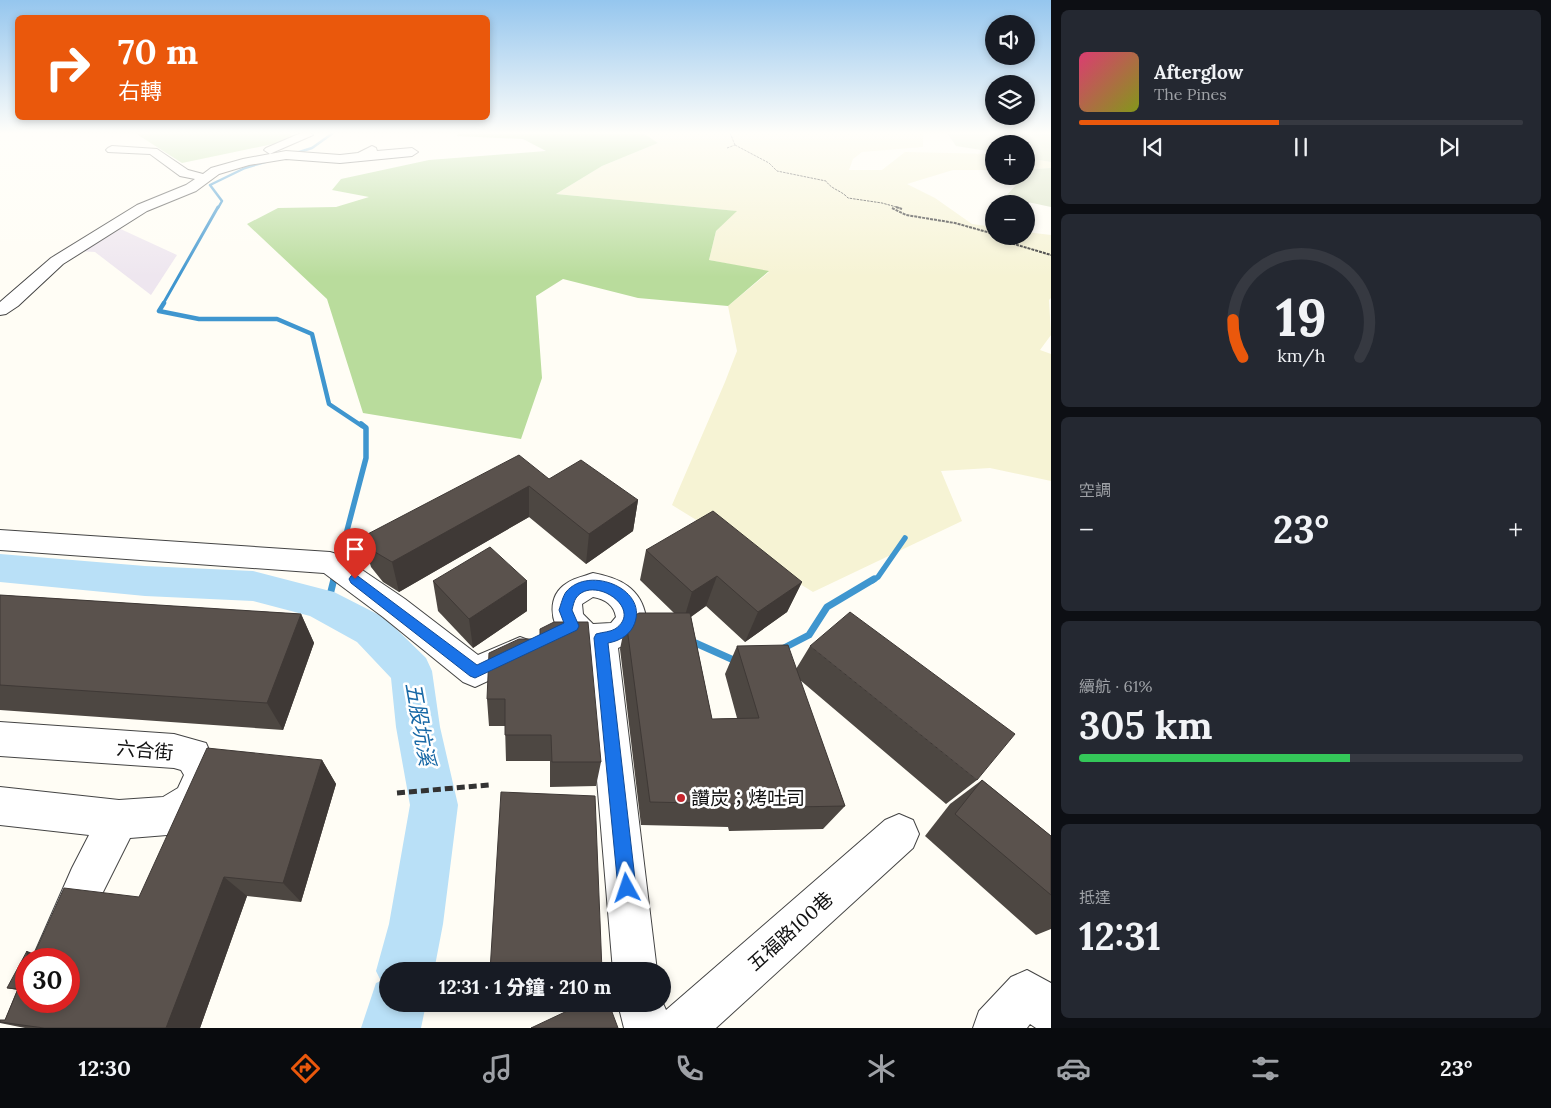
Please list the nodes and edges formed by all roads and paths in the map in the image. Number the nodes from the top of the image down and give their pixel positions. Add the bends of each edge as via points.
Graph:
1 (202, 181) edge
2 (824, 181) edge
3 (832, 188) junction
4 (834, 191) dead end
5 (891, 206) junction
6 (902, 209) dead end
7 (985, 231) edge
8 (1017, 245) edge
9 (1051, 255) edge
10 (0, 310) edge
11 (0, 540) edge
12 (0, 739) edge
13 (489, 785) dead end
14 (398, 793) dead end
15 (0, 806) edge
16 (119, 819) junction
17 (900, 834) dead end
18 (59, 948) edge
19 (634, 962) edge
20 (1039, 1002) edge
21 (643, 1012) edge
22 (647, 1028) edge
23 (681, 1028) edge
24 (996, 1028) edge

1 - 10 street via 142,208 57,261
2 - 3 path
3 - 4 path
3 - 5 path via 848,198
5 - 6 path
5 - 7 path via 917,218 927,217
8 - 9 path
11 - 19 street via 330,563 475,672 587,632
12 - 16 street, 六合街 via 193,755 202,775 192,802 166,816
13 - 14 path
15 - 16 street, 六合街
16 - 18 street via 86,882
17 - 23 lane, 五福路100巷
20 - 24 street
21 - 22 street

